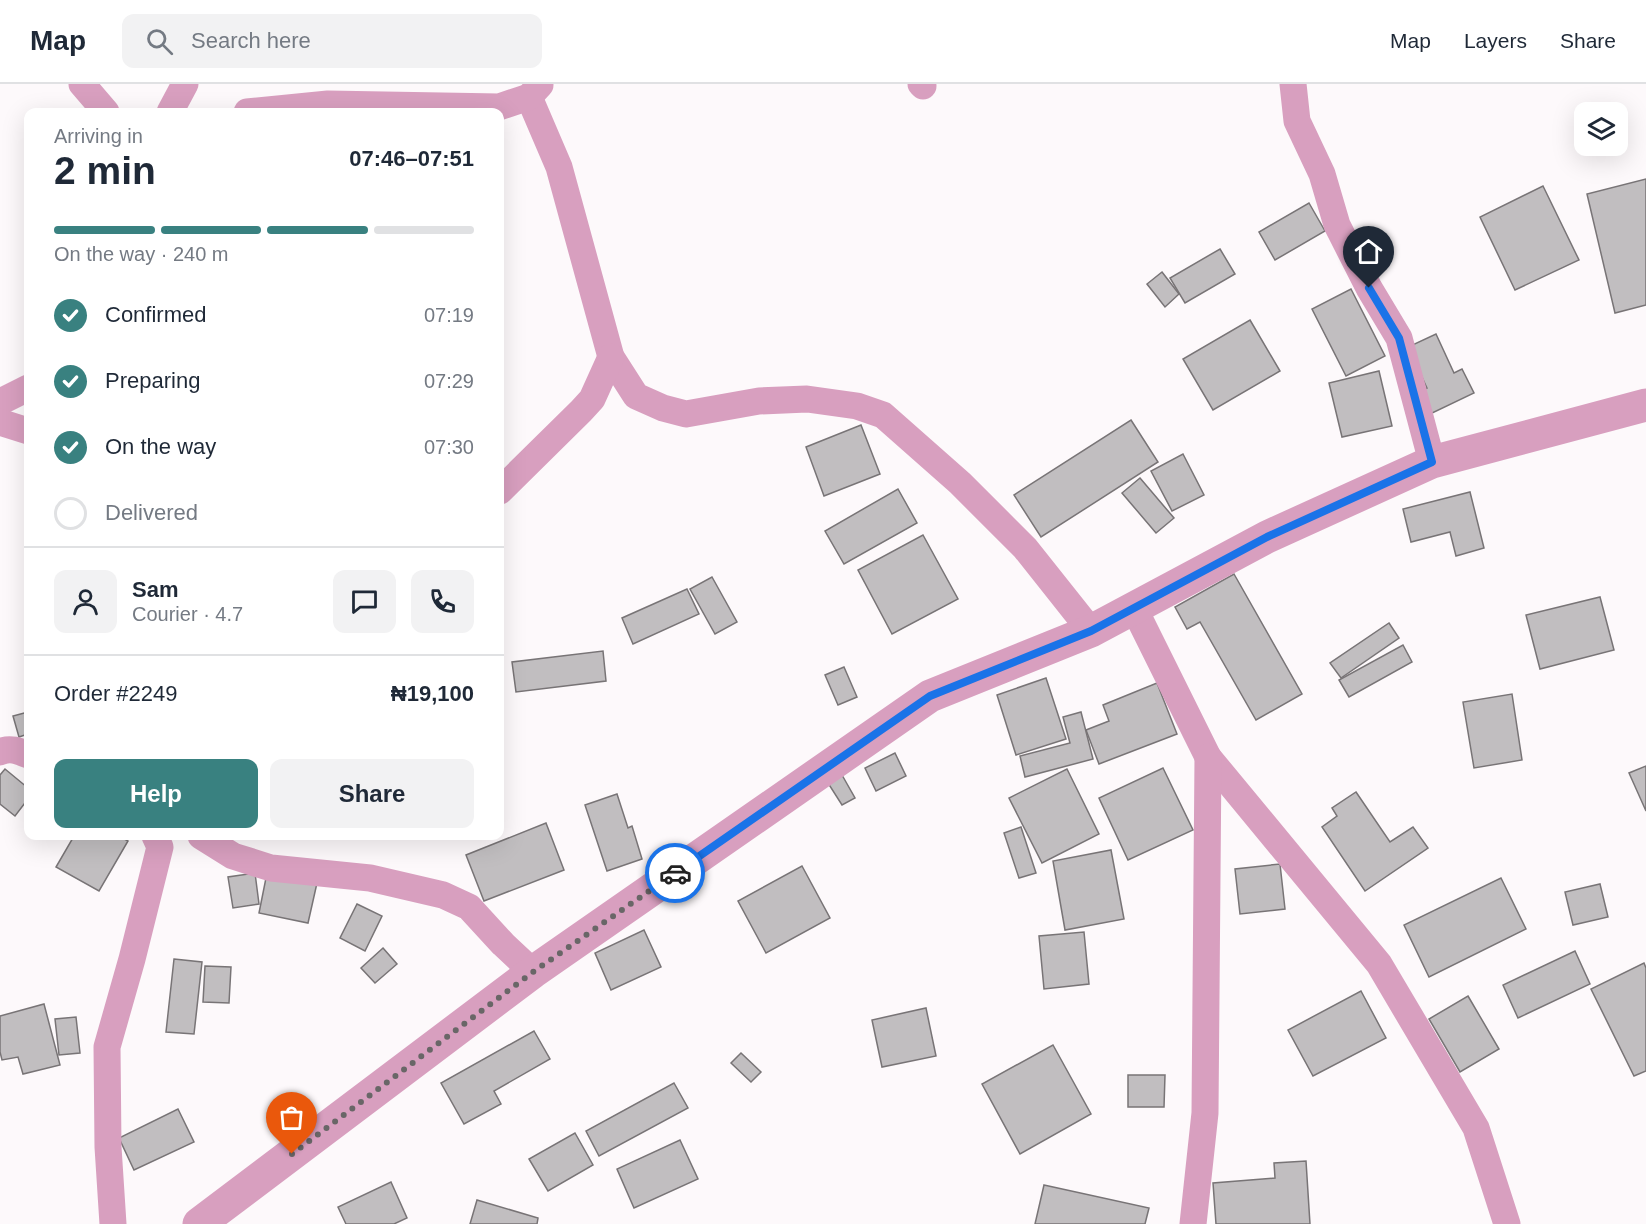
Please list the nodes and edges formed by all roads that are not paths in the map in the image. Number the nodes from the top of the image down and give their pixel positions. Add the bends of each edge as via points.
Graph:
1 (82, 84) edge
2 (185, 84) edge
3 (1293, 84) edge
4 (535, 91) edge
5 (103, 108) edge
6 (172, 108) edge
7 (288, 108) edge
8 (611, 357) junction
9 (599, 385) junction
10 (24, 390) edge
11 (636, 396) junction
12 (0, 402) edge
13 (1646, 405) edge
14 (0, 422) edge
15 (24, 429) edge
16 (1432, 462) junction
17 (504, 486) edge
18 (1134, 608) junction
19 (1091, 631) junction
20 (0, 752) edge
21 (24, 753) edge
22 (1208, 757) junction
23 (157, 840) edge
24 (207, 840) edge
25 (533, 972) junction
26 (112, 1224) edge
27 (199, 1224) edge
28 (1193, 1224) edge
29 (1507, 1224) edge

1 - 5 street
2 - 6 street
3 - 16 street via 1297,121 1322,174 1337,225 1399,338
4 - 7 street via 499,107 328,104
4 - 8 street
8 - 9 street
8 - 11 street
9 - 11 street
9 - 17 street via 581,411
10 - 12 street
11 - 19 street via 686,414 759,401 807,399 857,406 883,416 960,483 1024,548
13 - 16 street
14 - 15 street
16 - 18 street via 1267,537
18 - 19 street
18 - 22 street
19 - 25 street via 930,696
20 - 21 street
22 - 28 street via 1205,1113
22 - 29 street via 1379,964 1476,1128
23 - 26 street via 160,847 107,1047
24 - 25 street via 233,856 271,868 370,878 443,895 469,907
25 - 27 street

